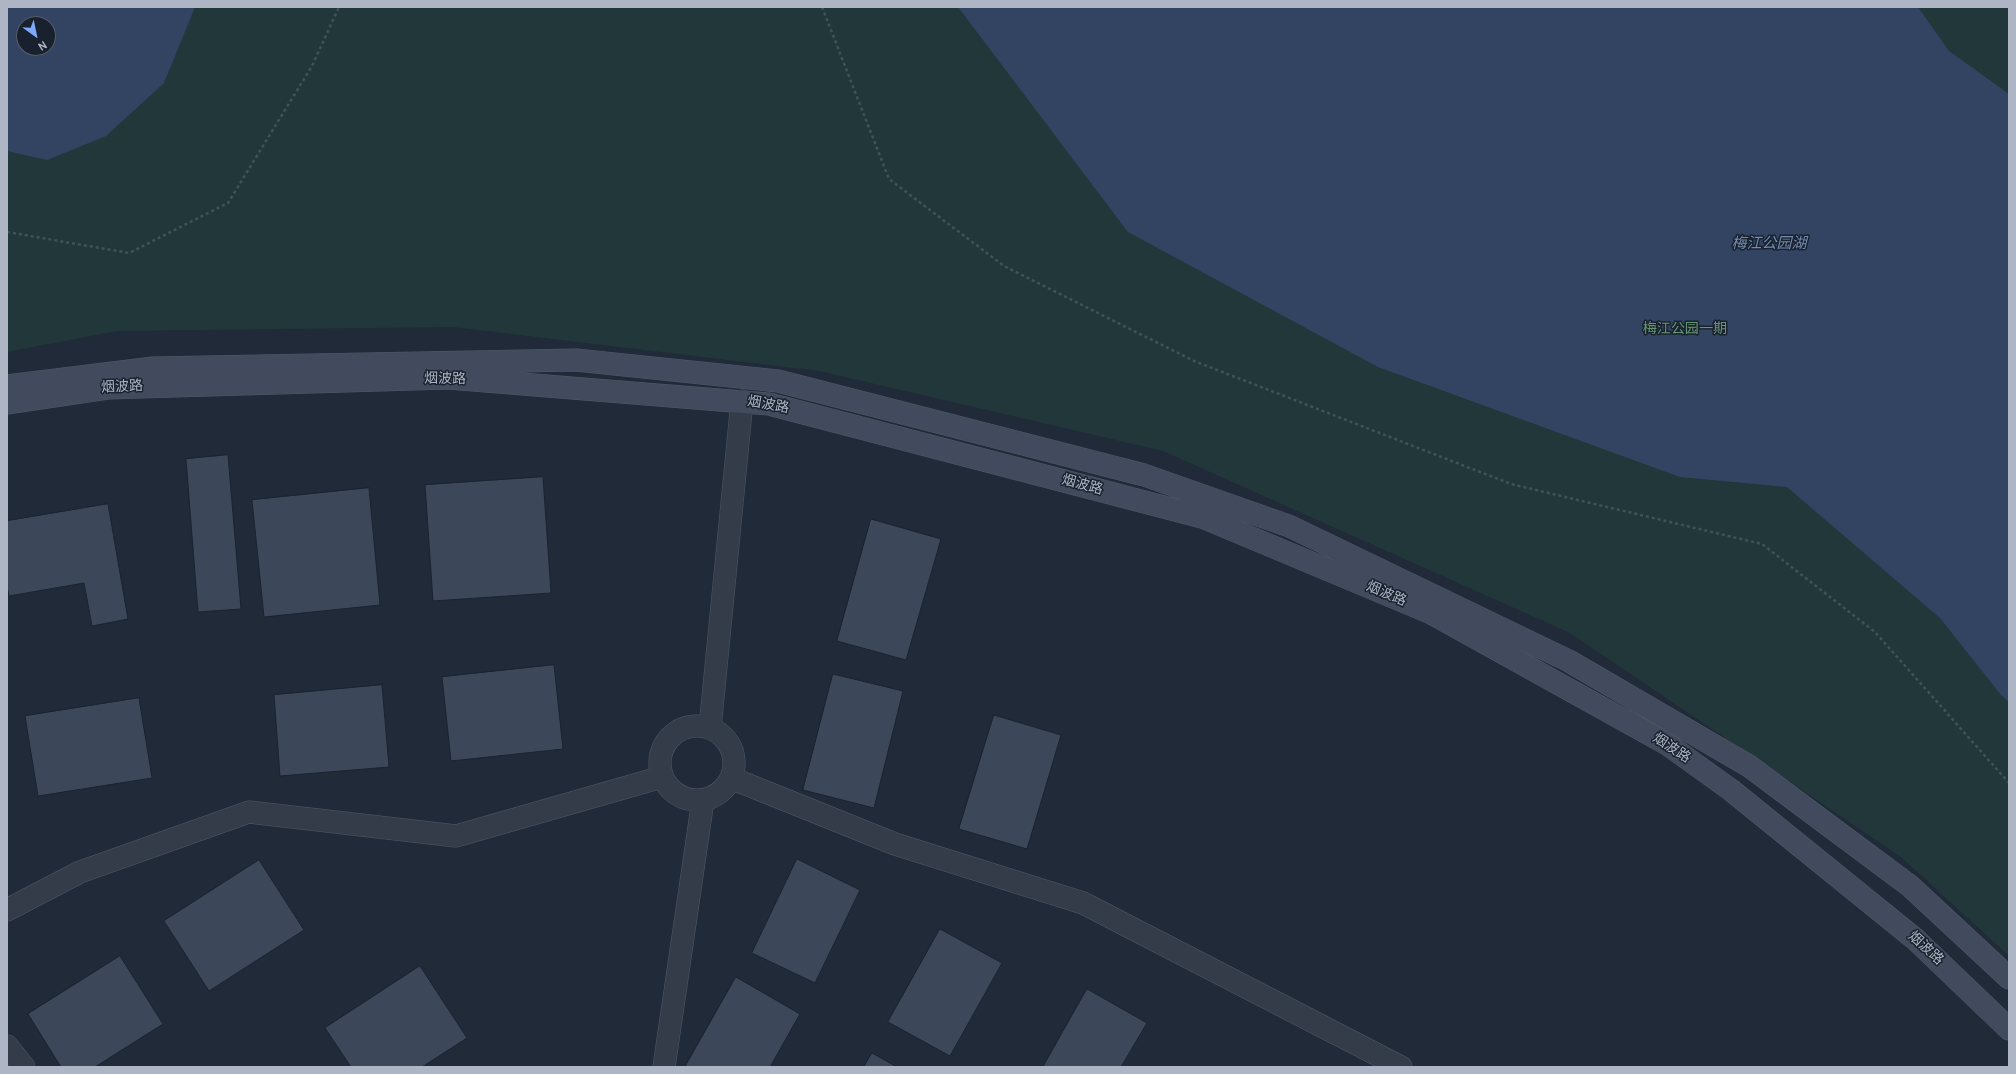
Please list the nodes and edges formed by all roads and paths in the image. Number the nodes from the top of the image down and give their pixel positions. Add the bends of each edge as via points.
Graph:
1 (340, 7) edge
2 (822, 7) edge
3 (7, 232) edge
4 (7, 386) edge
5 (742, 401) junction
6 (7, 403) edge
7 (710, 728) junction
8 (662, 776) junction
9 (731, 778) junction
10 (2009, 783) edge
11 (703, 800) junction
12 (7, 910) edge
13 (2009, 978) edge
14 (2009, 1029) edge
15 (7, 1046) edge
16 (24, 1067) edge
17 (664, 1067) edge
18 (1401, 1067) edge

1 - 3 path via 312,66 228,203 130,253
2 - 10 path via 889,179 1004,266 1194,361 1511,484 1762,544 1875,632
4 - 13 main road, 烟波路 via 153,368 576,360 778,381 1144,475 1289,526 1570,661 1749,766 1910,886
5 - 6 main road, 烟波路 via 448,378 108,388
5 - 7 street
5 - 14 main road, 烟波路 via 769,404 1202,517 1431,613 1667,744 1731,790 1914,939
7 - 8 street via 687,727 667,740 661,751 659,764
7 - 9 street via 721,734 733,754
8 - 11 street via 668,787 678,796 690,800
8 - 12 street via 456,836 249,812 80,872
9 - 11 street via 715,796
9 - 18 street via 895,844 1083,904
11 - 17 street
15 - 16 street

